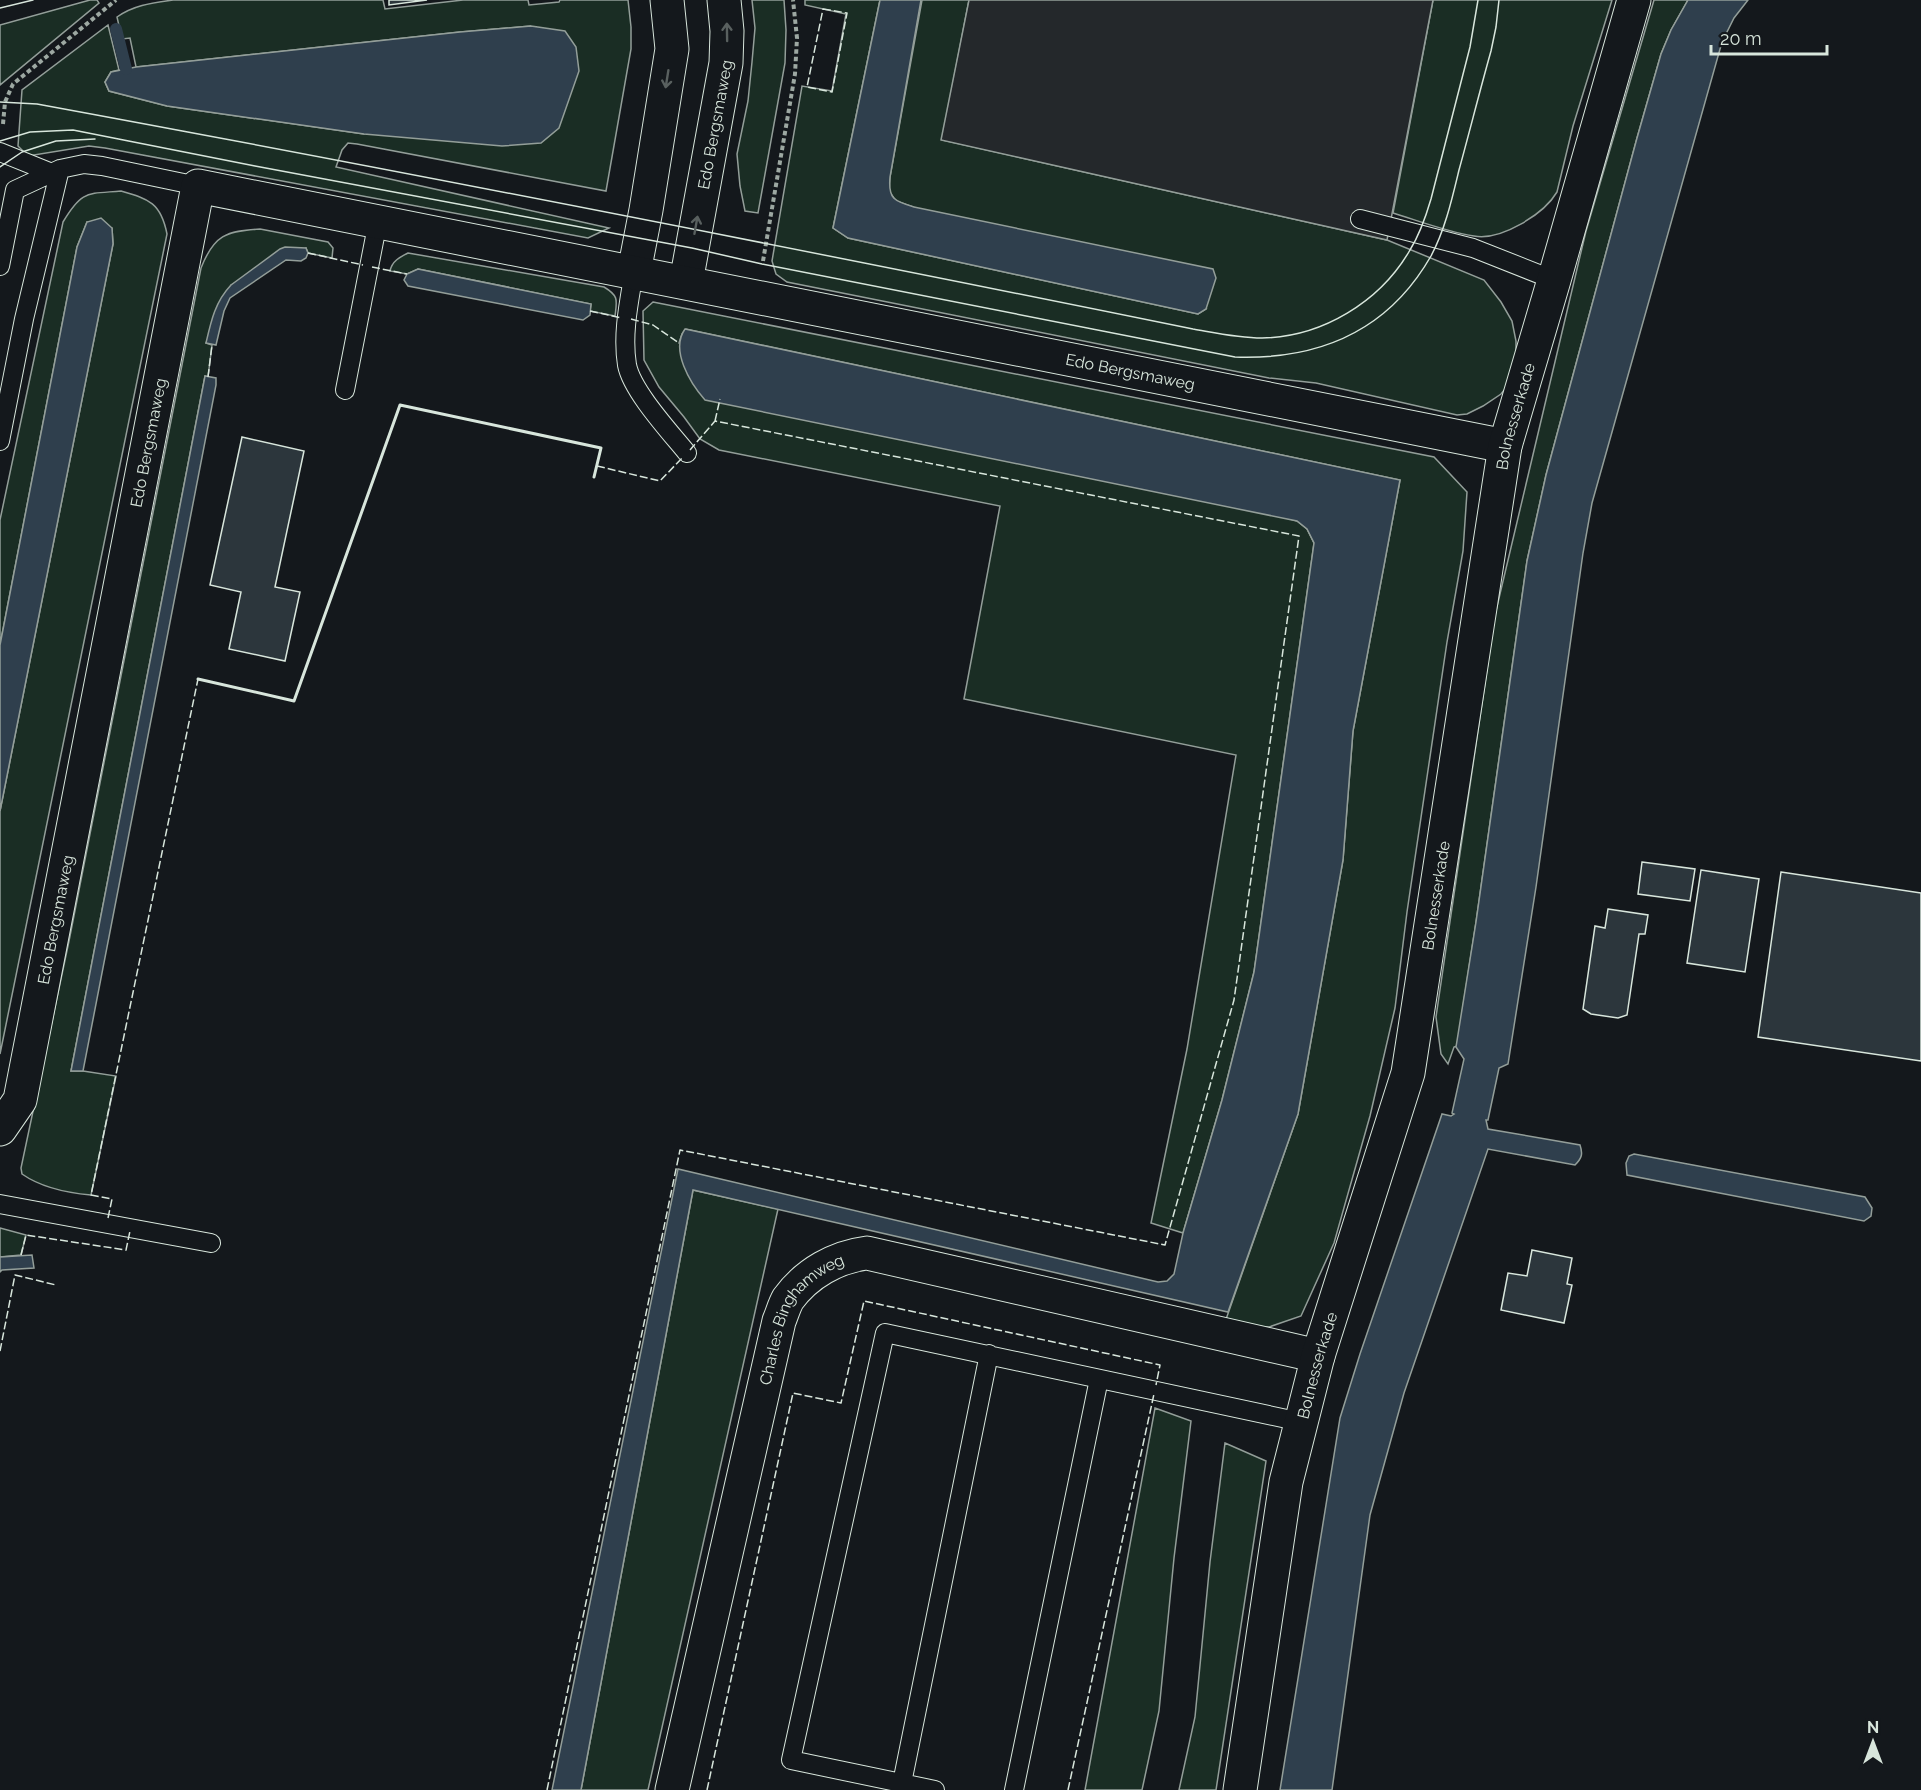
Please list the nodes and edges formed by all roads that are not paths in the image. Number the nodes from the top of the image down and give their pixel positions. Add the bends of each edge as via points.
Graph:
1 (667, 0) edge
2 (724, 0) edge
3 (1634, 0) edge
4 (0, 152) edge
5 (56, 171) junction
6 (198, 186) junction
7 (1359, 219) dead end
8 (378, 221) junction
9 (0, 266) edge
10 (634, 272) junction
11 (1554, 280) junction
12 (686, 282) junction
13 (345, 390) dead end
14 (0, 441) edge
15 (1505, 446) junction
16 (687, 453) dead end
17 (0, 1129) edge
18 (0, 1204) edge
19 (211, 1243) dead end
20 (989, 1354) junction
21 (1318, 1356) junction
22 (1099, 1379) junction
23 (1301, 1422) junction
24 (902, 1783) junction
25 (672, 1790) edge
26 (935, 1790) edge
27 (1014, 1790) edge
28 (1240, 1790) edge

1 -> 10 street via 672,49
12 -> 2 street, Edo Bergsmaweg via 726,63 728,31
3 - 11 street, Bolnesserkade
4 - 5 lane
5 - 6 lane via 84,164
5 - 9 lane via 15,190
5 - 14 lane
6 - 8 street, Edo Bergsmaweg
6 - 17 street, Edo Bergsmaweg via 20,1100
7 - 11 lane via 1473,248
8 - 10 street, Edo Bergsmaweg
8 - 13 lane
10 - 12 street, Edo Bergsmaweg
10 - 16 lane via 626,327 627,367 651,407
11 - 15 street, Bolnesserkade
12 - 15 street, Edo Bergsmaweg
15 - 21 street, Bolnesserkade via 1408,1072
18 - 19 lane
20 - 22 lane
20 - 24 lane
20 - 24 lane via 885,1333 791,1760
21 - 23 street, Bolnesserkade
21 - 25 street, Charles Binghamweg via 867,1253 850,1255 819,1270 787,1301 779,1321
22 - 23 lane
22 - 27 lane
23 - 28 street, Bolnesserkade via 1286,1482
24 - 26 lane

